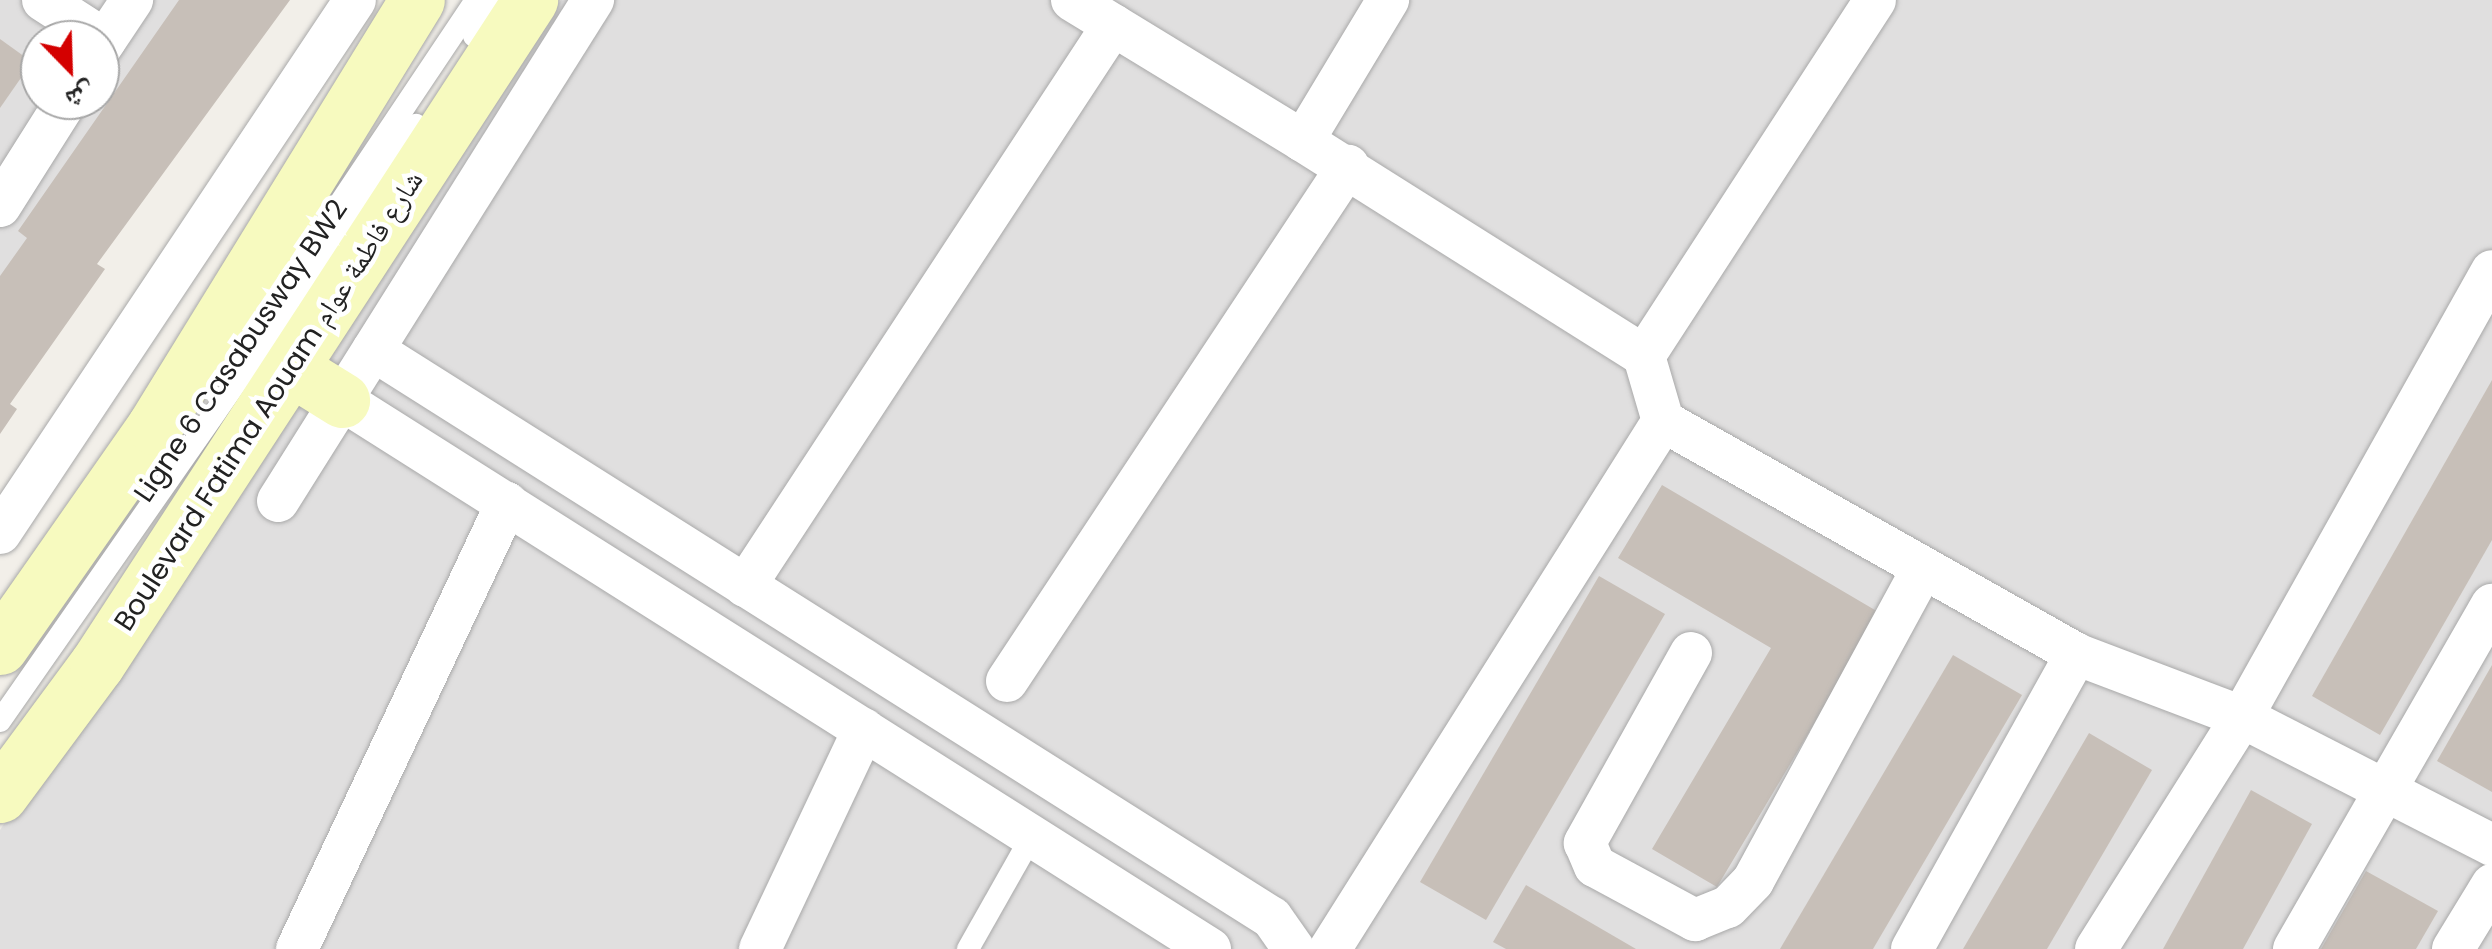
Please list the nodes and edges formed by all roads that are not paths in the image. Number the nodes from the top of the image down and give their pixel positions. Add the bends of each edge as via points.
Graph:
1 (43, 0) edge
2 (355, 0) edge
3 (417, 0) edge
4 (476, 0) edge
5 (497, 0) edge
6 (530, 0) edge
7 (593, 0) edge
8 (1072, 0) edge
9 (1388, 0) edge
10 (1875, 0) edge
11 (70, 20) edge
12 (1113, 25) junction
13 (54, 120) edge
14 (1304, 141) junction
15 (1348, 166) junction
16 (0, 206) edge
17 (2492, 271) edge
18 (373, 350) junction
19 (1644, 356) junction
20 (292, 370) junction
21 (342, 400) junction
22 (1663, 421) junction
23 (278, 501) dead end
24 (507, 503) junction
25 (0, 533) edge
26 (1921, 572) junction
27 (745, 586) junction
28 (18, 596) edge
29 (2492, 604) edge
30 (0, 646) edge
31 (1691, 654) dead end
32 (2076, 654) junction
33 (1007, 681) dead end
34 (0, 698) edge
35 (2242, 717) junction
36 (0, 721) edge
37 (864, 728) junction
38 (2386, 791) junction
39 (0, 795) edge
40 (1033, 834) junction
41 (2492, 845) edge
42 (2492, 885) edge
43 (297, 949) edge
44 (760, 949) edge
45 (968, 949) edge
46 (1210, 949) edge
47 (1294, 949) edge
48 (1330, 949) edge
49 (1912, 949) edge
50 (2096, 949) edge
51 (2294, 949) edge
52 (2453, 949) edge

1 - 11 street
2 - 25 street
3 - 28 main road via 154,427
4 - 34 lane, Ligne 6 Casabusway BW2
5 - 36 lane, Ligne 6 Casabusway BW2
6 - 20 main road, Boulevard Fatima Aouam شارع فاطمة عوام
7 - 18 street
8 - 12 street
9 - 14 street
10 - 19 street
12 - 14 street
12 - 27 street
13 - 16 street
14 - 15 street
15 - 19 street
15 - 33 street
17 - 35 street
18 - 21 street
18 - 27 street
19 - 22 street
20 - 21 main road
20 - 39 main road, Boulevard Fatima Aouam شارع فاطمة عوام
21 - 23 street
21 - 24 street
22 - 26 street
22 - 48 street
24 - 37 street
24 - 43 street
26 - 31 street via 1753,881 1728,907 1695,920 1594,866 1585,843
26 - 32 street
27 - 47 street via 1272,918
28 - 30 main road
29 - 38 street
32 - 35 street
32 - 49 street
35 - 38 street
35 - 50 street
37 - 40 street
37 - 44 street
38 - 41 street
38 - 51 street
40 - 45 lane
40 - 46 street
42 - 52 street

